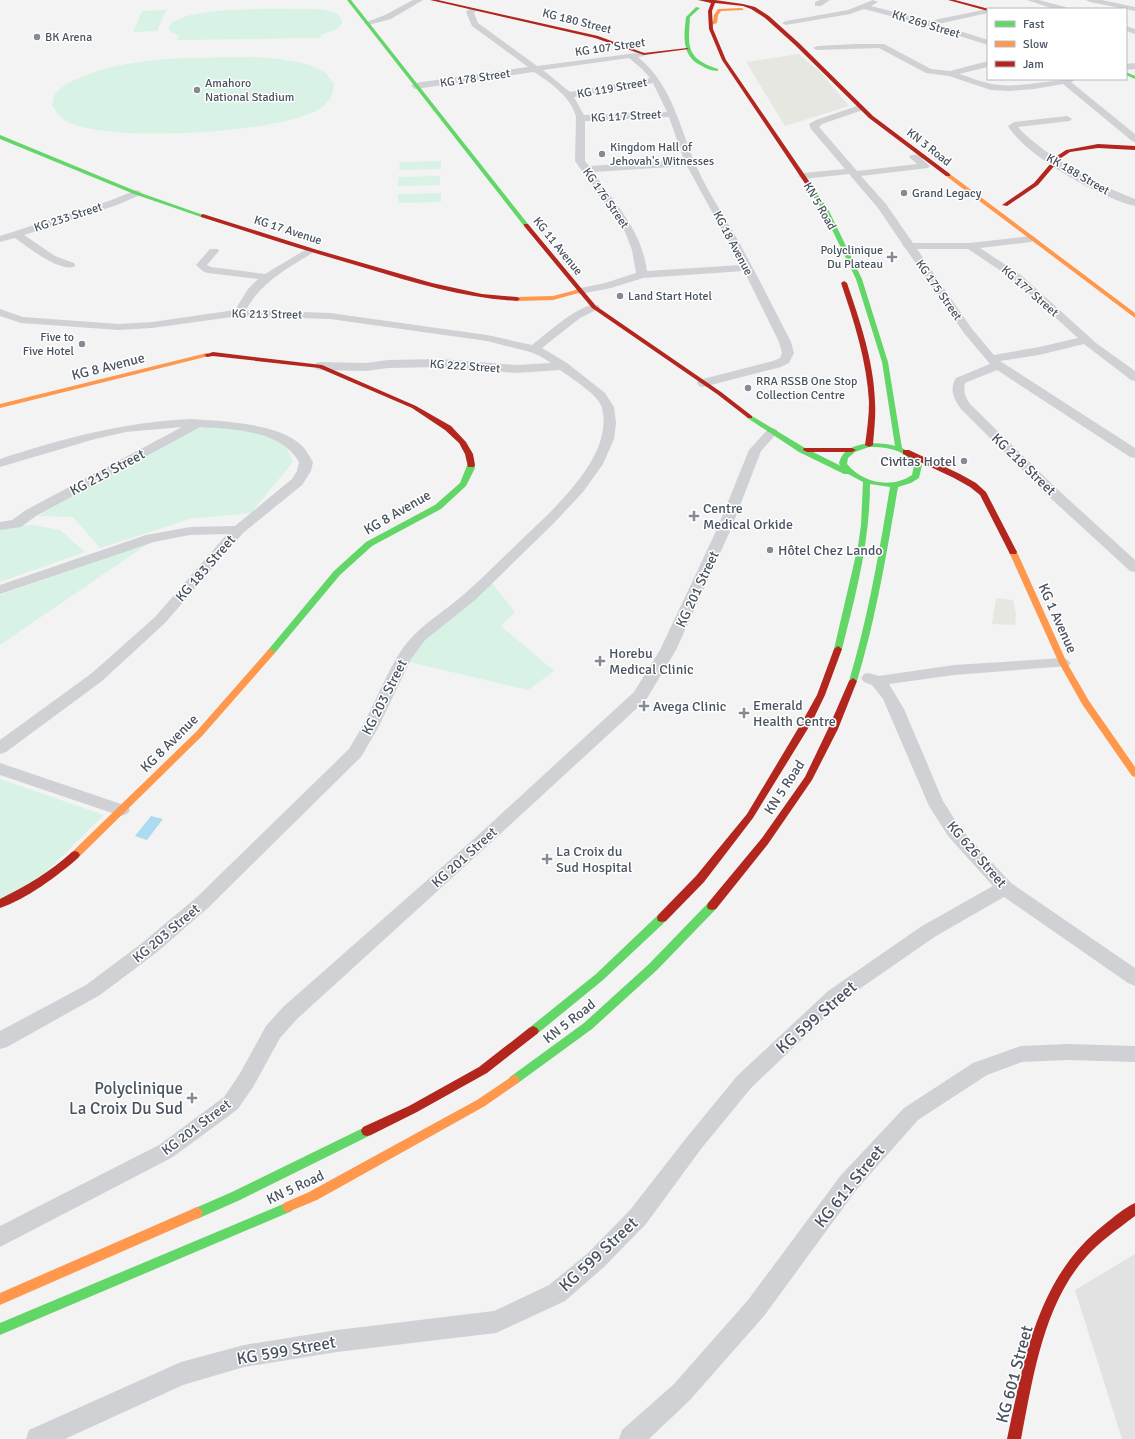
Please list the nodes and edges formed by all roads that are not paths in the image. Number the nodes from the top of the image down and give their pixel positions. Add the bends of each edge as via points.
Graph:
1 (349, 0) edge
2 (419, 0) edge
3 (432, 0) edge
4 (714, 0) edge
5 (744, 0) edge
6 (826, 0) edge
7 (879, 0) edge
8 (950, 0) edge
9 (985, 0) edge
10 (1031, 0) edge
11 (1090, 0) edge
12 (757, 2) edge
13 (700, 3) edge
14 (818, 4) dead end
15 (863, 6) junction
16 (975, 6) junction
17 (1059, 8) edge
18 (1135, 9) edge
19 (473, 10) junction
20 (987, 11) edge
21 (987, 11) edge
22 (767, 17) junction
23 (697, 20) dead end
24 (368, 23) junction
25 (786, 23) junction
26 (928, 23) junction
27 (711, 24) junction
28 (987, 43) edge
29 (811, 44) junction
30 (687, 49) junction
31 (644, 54) junction
32 (632, 56) junction
33 (711, 59) dead end
34 (828, 59) dead end
35 (987, 64) edge
36 (536, 69) junction
37 (950, 74) junction
38 (656, 80) junction
39 (1070, 80) edge
40 (415, 86) junction
41 (568, 95) junction
42 (742, 104) dead end
43 (875, 106) dead end
44 (860, 108) junction
45 (672, 114) junction
46 (580, 118) junction
47 (1067, 119) dead end
48 (754, 121) dead end
49 (897, 125) dead end
50 (0, 138) edge
51 (1135, 139) edge
52 (1135, 148) edge
53 (930, 149) dead end
54 (921, 156) junction
55 (689, 163) junction
56 (1054, 163) junction
57 (586, 169) junction
58 (852, 172) junction
59 (803, 176) junction
60 (136, 193) junction
61 (1135, 203) edge
62 (1016, 212) dead end
63 (16, 234) junction
64 (0, 239) edge
65 (1031, 239) junction
66 (908, 246) junction
67 (970, 246) junction
68 (310, 250) junction
69 (214, 251) dead end
70 (70, 265) dead end
71 (747, 268) junction
72 (642, 275) junction
73 (841, 276) dead end
74 (266, 277) junction
75 (580, 291) junction
76 (594, 307) junction
77 (239, 313) junction
78 (2, 315) edge
79 (1135, 316) edge
80 (1086, 340) junction
81 (534, 349) junction
82 (994, 362) junction
83 (320, 366) junction
84 (563, 366) junction
85 (366, 367) junction
86 (1135, 377) edge
87 (347, 378) junction
88 (703, 383) junction
89 (0, 406) edge
90 (200, 422) junction
91 (772, 432) junction
92 (869, 445) junction
93 (802, 450) junction
94 (852, 450) junction
95 (902, 451) junction
96 (1135, 454) edge
97 (0, 463) edge
98 (847, 472) junction
99 (937, 476) dead end
100 (957, 476) junction
101 (866, 483) junction
102 (894, 486) junction
103 (0, 526) edge
104 (238, 530) junction
105 (1135, 568) edge
106 (0, 590) edge
107 (1063, 663) junction
108 (856, 675) junction
109 (878, 681) junction
110 (0, 748) edge
111 (0, 769) edge
112 (1135, 774) edge
113 (121, 810) junction
114 (1005, 888) junction
115 (0, 904) edge
116 (1135, 978) edge
117 (0, 1041) edge
118 (1135, 1054) edge
119 (1135, 1209) edge
120 (0, 1237) edge
121 (0, 1299) edge
122 (0, 1329) edge
123 (38, 1439) edge
124 (631, 1439) edge
125 (1014, 1439) edge

1 - 24 main road, KG 11 Avenue
2 - 24 street via 388,17
3 - 19 main road, KG 180 Street
4 - 13 main road, KN 3 Road
4 - 22 main road, KN 3 Road via 748,6
4 - 27 main road via 710,10
5 - 12 main road
6 - 14 street
7 - 15 street
8 - 16 main road
9 - 16 street
10 - 17 street
11 - 18 street
12 - 25 main road
13 - 23 main road
13 - 30 main road via 688,17
15 - 25 street via 840,14
15 - 26 street, KK 269 Street
16 - 20 main road
19 - 31 main road, KG 180 Street via 596,37
19 - 36 street, KG 176 Street via 470,12 475,24
21 - 26 street
22 - 27 main road via 744,10 726,9 717,12 715,22
22 - 44 main road, KN 3 Road via 837,82
24 - 40 main road, KG 11 Avenue
25 - 29 main road
26 - 28 street, KK 269 Street
27 - 59 main road, KN 5 Road via 731,72
29 - 34 main road
29 - 37 street via 881,46 922,68
30 - 31 main road, KG 107 Street
30 - 33 main road via 696,62 718,74
31 - 32 street, KG 107 Street
32 - 36 street, KG 107 Street
32 - 38 street, KG 18 Avenue via 640,61
35 - 37 street
36 - 40 street, KG 178 Street
36 - 41 street, KG 176 Street
37 - 39 street via 1001,88
38 - 41 street, KG 119 Street
38 - 45 street, KG 18 Avenue
39 - 51 street
40 - 75 main road, KG 11 Avenue
41 - 46 street, KG 176 Street
42 - 48 main road
43 - 44 main road
44 - 54 main road, KN 3 Road
44 - 58 street, KG 175 Street via 814,124
45 - 46 street, KG 117 Street
45 - 55 street, KG 18 Avenue
46 - 57 street, KG 176 Street via 578,151 580,161
47 - 56 street, KK 188 Street via 1013,126 1031,145
49 - 53 main road, KN 3 Road
50 - 60 main road, KG 17 Avenue
52 - 56 main road via 1113,146 1074,150 1062,154
54 - 58 street via 914,157 925,166
54 - 65 main road, KN 3 Road
55 - 57 street
55 - 71 street, KG 18 Avenue
56 - 61 street, KK 188 Street via 1112,194
56 - 62 main road via 1040,180 1002,202
57 - 72 street, KG 176 Street via 626,223 636,242
58 - 59 street
58 - 66 street, KG 175 Street via 882,206
59 - 95 main road, KN 5 Road via 826,211 859,279 885,362
60 - 63 street, KG 233 Street
60 - 68 main road, KG 17 Avenue
63 - 64 street, KG 233 Street
63 - 70 street via 51,258
65 - 67 street
65 - 79 main road, KN 3 Road
66 - 67 street
66 - 82 street, KG 175 Street via 968,331
67 - 80 street, KG 177 Street via 1017,277
68 - 74 street
68 - 75 main road, KG 17 Avenue via 468,295 549,298
69 - 74 street via 202,261 201,265 208,270
71 - 72 street
71 - 88 street, KG 18 Avenue via 785,342 788,353 786,360
72 - 75 street
73 - 92 main road via 853,310 871,397
74 - 77 street via 253,290
75 - 76 main road, KG 11 Avenue
76 - 81 street via 576,316
76 - 88 main road, KG 11 Avenue
77 - 78 street, KG 213 Street via 119,327 39,322
77 - 81 street, KG 213 Street via 330,316 487,338
80 - 82 street
80 - 86 street, KG 177 Street
81 - 84 street, KG 203 Street
82 - 96 street, KG 175 Street
82 - 105 street, KG 218 Street via 960,381 957,388 958,396 965,406 1052,491
83 - 85 street, KG 222 Street
83 - 87 main road, KG 8 Avenue
83 - 89 main road, KG 8 Avenue via 213,354
84 - 85 street, KG 222 Street via 516,369 415,363
84 - 117 street, KG 203 Street via 601,396 608,407 610,423 608,438 596,464 578,489 469,598 420,637 404,657 355,753 203,902 93,990
85 - 87 street, KG 222 Street
87 - 113 main road, KG 8 Avenue via 414,407 448,428 462,442 469,454 471,468 466,479 438,507 369,544 337,573 199,734
88 - 91 main road, KG 11 Avenue
90 - 97 street, KG 215 Street via 149,425 100,433
90 - 103 street, KG 215 Street via 31,513 16,524
90 - 104 street, KG 215 Street via 238,426 285,438 298,448 306,462 297,482
91 - 93 main road, KG 11 Avenue
91 - 120 street, KG 201 Street via 755,450 724,529 668,650 640,696 290,1013 273,1032 231,1103 166,1152
92 - 94 main road
92 - 95 main road, KG 1 Avenue
93 - 94 main road
93 - 98 main road, KG 11 Avenue
94 - 98 main road via 843,460
95 - 100 main road, KG 1 Avenue
95 - 102 main road via 913,457 920,475 904,484
98 - 101 main road, KG 11 Avenue
99 - 100 main road
100 - 107 main road, KG 1 Avenue via 978,489 990,504
101 - 102 main road
101 - 121 main road, KN 5 Road via 867,501 859,563 837,653 822,695 750,816 700,879 637,944 570,1002 483,1070 415,1112 236,1196
102 - 108 main road, KN 5 Road via 880,568
104 - 106 street, KG 183 Street via 190,530 151,538
104 - 110 street, KG 183 Street via 160,620 97,677
107 - 109 street via 954,670
107 - 112 main road, KG 1 Avenue via 1085,702
108 - 109 street
108 - 122 main road, KN 5 Road via 834,729 809,778 765,841 717,901 653,967 588,1026 481,1103 428,1128 313,1196
109 - 114 street, KG 626 Street via 896,709 935,802 954,832
111 - 113 street
113 - 115 main road, KG 8 Avenue via 64,865 32,887
114 - 116 street, KG 626 Street
114 - 123 street, KG 599 Street via 929,931 829,1001 744,1082 638,1217 596,1260 557,1293 496,1322 337,1341 244,1356 181,1374
118 - 124 street, KG 611 Street via 1021,1054 980,1069 911,1114 849,1182 756,1308 682,1392
119 - 125 main road, KG 601 Street via 1084,1250 1068,1270 1034,1347

